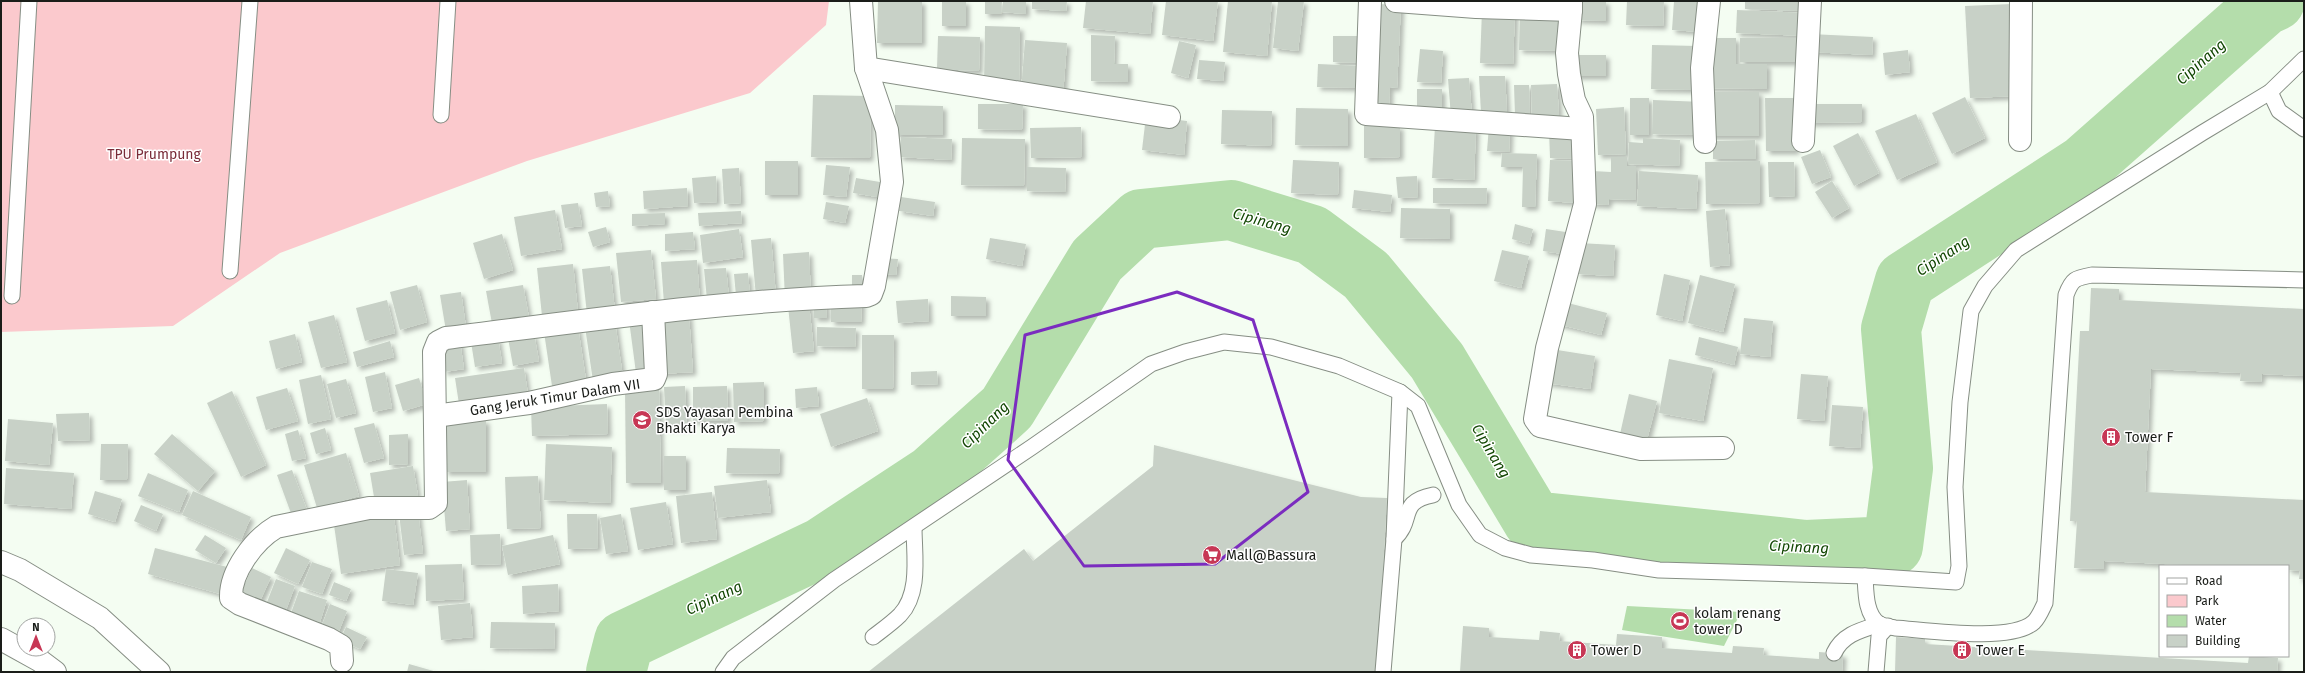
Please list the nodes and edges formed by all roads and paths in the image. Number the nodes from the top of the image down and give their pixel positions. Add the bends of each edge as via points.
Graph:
1 (29, 1) edge
2 (250, 1) edge
3 (448, 1) edge
4 (861, 1) edge
5 (1370, 1) edge
6 (1396, 1) edge
7 (1709, 1) edge
8 (1810, 1) edge
9 (2020, 1) edge
10 (1425, 2) edge
11 (1571, 5) edge
12 (2304, 59) edge
13 (866, 68) junction
14 (2270, 92) junction
15 (441, 115) dead end
16 (1169, 117) dead end
17 (1582, 129) junction
18 (2304, 129) edge
19 (2020, 140) dead end
20 (1803, 141) dead end
21 (1705, 142) dead end
22 (230, 271) dead end
23 (2304, 280) edge
24 (12, 296) dead end
25 (653, 312) junction
26 (1400, 392) junction
27 (435, 416) junction
28 (1722, 448) dead end
29 (1433, 495) dead end
30 (914, 527) junction
31 (1394, 539) junction
32 (1, 562) edge
33 (1865, 576) junction
34 (1884, 625) junction
35 (873, 637) dead end
36 (1, 639) edge
37 (1834, 653) dead end
38 (342, 660) dead end
39 (56, 672) edge
40 (159, 672) edge
41 (723, 672) edge
42 (1383, 672) edge
43 (1876, 672) edge

1 - 24 lane
2 - 22 lane
3 - 15 lane
4 - 13 main road
5 - 17 main road via 1366,114
6 - 10 main road
7 - 21 main road via 1702,68
8 - 20 main road
9 - 19 main road
10 - 11 main road
11 - 17 main road via 1567,53 1574,100 1582,117
12 - 14 lane
13 - 16 main road
13 - 25 main road via 887,130 892,182 871,294
14 - 18 lane via 2279,112
14 - 33 lane via 2016,250 1984,286 1971,311 1960,402 1955,487 1959,566 1956,582
17 - 28 main road via 1585,204 1547,348 1535,419 1540,426 1549,429 1641,449
23 - 34 lane via 2092,275 2079,277 2070,283 2066,295 2045,603 2034,621 2022,629 2001,634 1895,628
25 - 27 main road, Gang Jeruk Timur Dalam VII via 656,374 654,379 613,384 530,403
25 - 27 main road via 446,338 438,342 434,352
26 - 30 lane via 1339,366 1271,347 1224,342 1185,352 1151,364
26 - 31 lane
26 - 33 lane via 1418,406 1459,505 1480,536 1505,548 1531,555 1593,560 1659,570
27 - 38 main road via 436,503 429,508 369,508 276,527 263,534 240,566 231,588 232,598 240,604 341,646
29 - 31 lane via 1412,503 1404,527
30 - 35 lane via 914,577 911,596 901,614
30 - 41 lane via 834,580 733,658
31 - 42 lane
32 - 40 main road via 20,570 100,618
33 - 34 lane via 1867,601 1872,615
34 - 37 lane via 1857,631 1838,643
34 - 43 lane via 1879,636
36 - 39 main road

